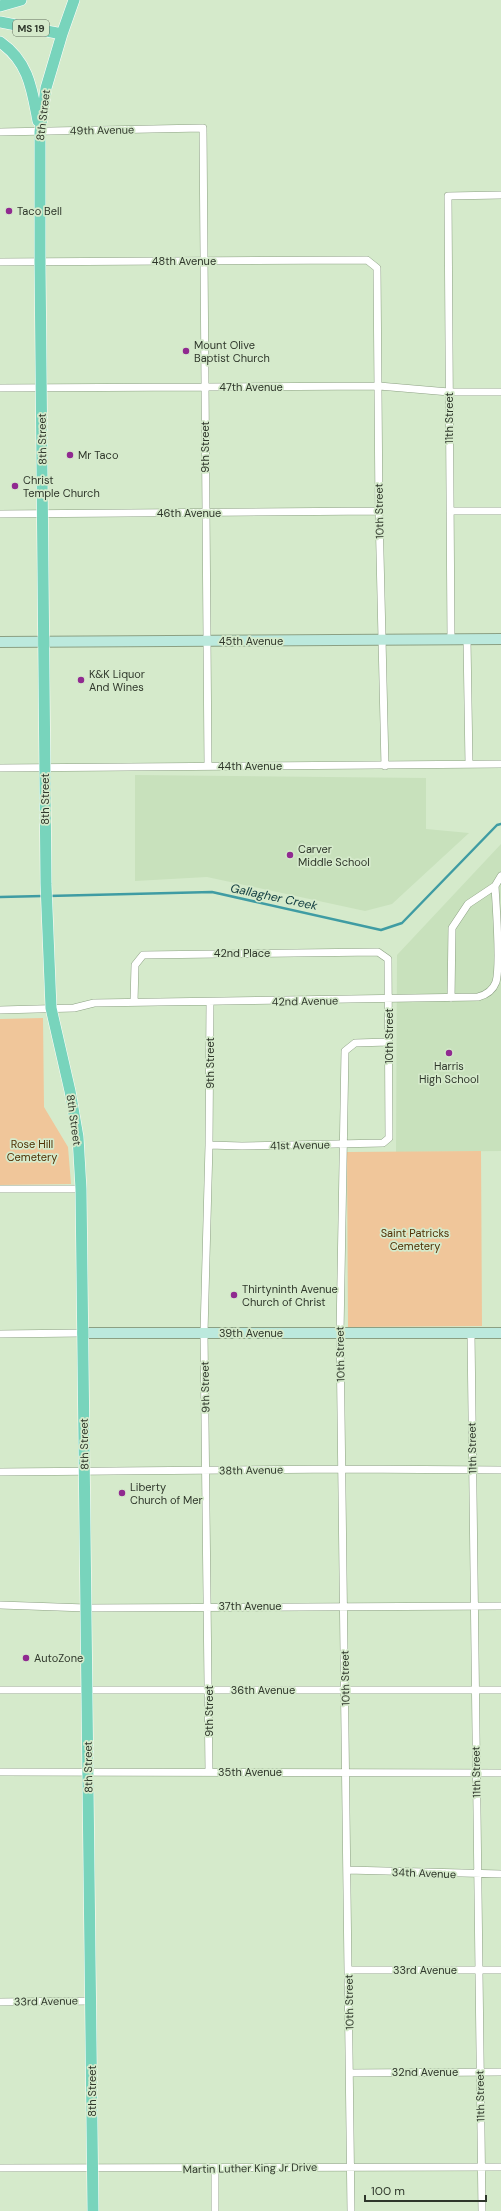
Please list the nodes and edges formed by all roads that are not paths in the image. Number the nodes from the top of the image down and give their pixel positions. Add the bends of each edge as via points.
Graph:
1 (21, 0) edge
2 (74, 0) edge
3 (0, 6) edge
4 (0, 22) edge
5 (62, 34) junction
6 (0, 42) edge
7 (203, 128) joint
8 (0, 132) edge
9 (40, 132) junction
10 (501, 195) edge
11 (367, 260) joint
12 (204, 261) junction
13 (0, 262) edge
14 (40, 262) junction
15 (379, 386) junction
16 (204, 387) junction
17 (0, 388) edge
18 (42, 388) junction
19 (449, 392) junction
20 (501, 392) edge
21 (379, 511) junction
22 (450, 511) junction
23 (501, 511) edge
24 (205, 513) junction
25 (0, 514) edge
26 (43, 514) junction
27 (501, 639) edge
28 (383, 640) junction
29 (451, 640) junction
30 (467, 640) junction
31 (206, 641) junction
32 (0, 642) edge
33 (44, 642) junction
34 (469, 764) junction
35 (501, 764) edge
36 (208, 766) junction
37 (385, 766) junction
38 (0, 768) edge
39 (45, 768) junction
40 (501, 876) edge
41 (495, 886) junction
42 (388, 959) joint
43 (451, 998) junction
44 (389, 1000) junction
45 (134, 1002) junction
46 (210, 1002) junction
47 (51, 1008) junction
48 (0, 1010) edge
49 (389, 1042) junction
50 (389, 1138) joint
51 (342, 1144) junction
52 (209, 1145) junction
53 (0, 1189) edge
54 (80, 1189) junction
55 (82, 1333) junction
56 (204, 1333) junction
57 (340, 1333) junction
58 (471, 1333) junction
59 (501, 1333) edge
60 (0, 1334) edge
61 (342, 1469) junction
62 (473, 1470) junction
63 (501, 1470) edge
64 (84, 1471) junction
65 (206, 1471) junction
66 (0, 1472) edge
67 (0, 1605) edge
68 (208, 1606) junction
69 (344, 1606) junction
70 (474, 1606) junction
71 (501, 1606) edge
72 (86, 1608) junction
73 (345, 1689) junction
74 (0, 1690) edge
75 (87, 1690) junction
76 (209, 1690) junction
77 (475, 1690) junction
78 (501, 1690) edge
79 (0, 1772) edge
80 (88, 1772) junction
81 (209, 1772) junction
82 (346, 1773) junction
83 (476, 1773) junction
84 (501, 1773) edge
85 (347, 1870) junction
86 (477, 1874) junction
87 (501, 1874) edge
88 (348, 1970) junction
89 (478, 1970) junction
90 (501, 1970) edge
91 (91, 2001) junction
92 (0, 2002) edge
93 (480, 2072) junction
94 (501, 2072) edge
95 (350, 2073) junction
96 (351, 2167) junction
97 (481, 2167) junction
98 (501, 2167) edge
99 (0, 2168) edge
100 (92, 2169) junction
101 (215, 2169) junction
102 (93, 2211) edge
103 (215, 2211) edge
104 (351, 2211) edge
105 (482, 2211) edge

1 - 3 main road
2 - 5 main road, MS 19
4 - 5 main road, MS 19
5 - 9 main road, 8th Street via 46,88
6 - 9 main road via 17,57 26,70 31,83
7 - 9 street, 49th Avenue
7 - 12 street, 9th Street
8 - 9 street, 49th Avenue
9 - 14 main road, 8th Street
10 - 19 street, 11th Street via 448,196
11 - 12 street, 48th Avenue
11 - 15 street, 10th Street via 377,268
12 - 14 street, 48th Avenue
12 - 16 street, 9th Street
13 - 14 street, 48th Avenue
14 - 18 main road, 8th Street
15 - 16 street, 47th Avenue
15 - 19 street, 47th Avenue
15 - 21 street, 10th Street
16 - 18 street, 47th Avenue
16 - 24 street, 9th Street
17 - 18 street, 47th Avenue
18 - 26 main road, 8th Street
19 - 20 street, 47th Avenue
19 - 22 street, 11th Street
21 - 24 street, 46th Avenue
21 - 28 street, 10th Street
22 - 23 street
22 - 29 street, 11th Street
24 - 26 street, 46th Avenue
24 - 31 street, 9th Street
25 - 26 street, 46th Avenue
26 - 33 main road, 8th Street
27 - 30 street, 45th Avenue
28 - 29 street, 45th Avenue
28 - 31 street, 45th Avenue
28 - 37 street, 10th Street
29 - 30 street, 45th Avenue
30 - 34 street
31 - 33 street, 45th Avenue
31 - 36 street, 9th Street
32 - 33 street, 45th Avenue
33 - 39 main road, 8th Street
34 - 35 street, 44th Avenue
34 - 37 street, 44th Avenue
36 - 37 street, 44th Avenue
36 - 39 street, 44th Avenue
38 - 39 street, 44th Avenue
39 - 47 main road, 8th Street
40 - 41 street
41 - 43 street via 468,904 452,928
41 - 43 street, 42nd Avenue via 498,972 496,981 486,995
42 - 44 street, 10th Street
42 - 45 street, 42nd Place via 378,952 143,955 135,966
43 - 44 street, 42nd Avenue
44 - 46 street, 42nd Avenue
44 - 49 street, 10th Street
45 - 46 street, 42nd Avenue
45 - 47 street, 42nd Avenue
46 - 52 street, 9th Street
47 - 48 street, 42nd Avenue
47 - 54 main road, 8th Street via 78,1137
49 - 50 street, 10th Street
49 - 51 street, 10th Street via 355,1043 345,1051
50 - 51 street, 41st Avenue via 383,1143
51 - 52 street, 41st Avenue
51 - 57 street, 10th Street
52 - 56 street, 9th Street
53 - 54 street
54 - 55 main road, 8th Street
55 - 56 street, 39th Avenue
55 - 60 street, 39th Avenue
55 - 64 main road, 8th Street
56 - 57 street, 39th Avenue
56 - 65 street, 9th Street
57 - 58 street, 39th Avenue
57 - 61 street, 10th Street
58 - 59 street, 39th Avenue
58 - 62 street, 11th Street
61 - 62 street, 38th Avenue
61 - 65 street, 38th Avenue
61 - 69 street, 10th Street
62 - 63 street, 38th Avenue
62 - 70 street, 11th Street
64 - 65 street, 38th Avenue
64 - 66 street, 38th Avenue
64 - 72 main road, 8th Street
65 - 68 street, 9th Street
67 - 72 street, 37th Avenue
68 - 69 street, 37th Avenue
68 - 72 street, 37th Avenue
68 - 76 street, 9th Street
69 - 70 street, 37th Avenue
69 - 73 street, 10th Street
70 - 71 street, 37th Avenue
70 - 77 street, 11th Street
72 - 75 main road, 8th Street
73 - 76 street, 36th Avenue
73 - 77 street, 36th Avenue
73 - 82 street, 10th Street
74 - 75 street, 36th Avenue
75 - 76 street, 36th Avenue
75 - 80 main road, 8th Street
76 - 81 street, 9th Street
77 - 78 street, 36th Avenue
77 - 83 street, 11th Street
79 - 80 street, 35th Avenue
80 - 81 street, 35th Avenue
80 - 91 main road, 8th Street
81 - 82 street, 35th Avenue
82 - 83 street, 35th Avenue
82 - 85 street, 10th Street
83 - 84 street, 35th Avenue
83 - 86 street, 11th Street
85 - 86 street, 34th Avenue
85 - 88 street, 10th Street
86 - 87 street, 34th Avenue
86 - 89 street, 11th Street
88 - 89 street, 33rd Avenue
88 - 95 street, 10th Street
89 - 90 street, 33rd Avenue
89 - 93 street, 11th Street
91 - 92 street, 33rd Avenue
91 - 100 main road, 8th Street
93 - 94 street, 32nd Avenue
93 - 95 street, 32nd Avenue
93 - 97 street, 11th Street
95 - 96 street, 10th Street
96 - 97 street, Martin Luther King Jr Drive
96 - 101 street, Martin Luther King Jr Drive
96 - 104 street, 10th Street
97 - 98 street, Martin Luther King Jr Drive
97 - 105 street, 11th Street
99 - 100 street, Martin Luther King Jr Drive
100 - 101 street, Martin Luther King Jr Drive
100 - 102 main road, 8th Street
101 - 103 street

